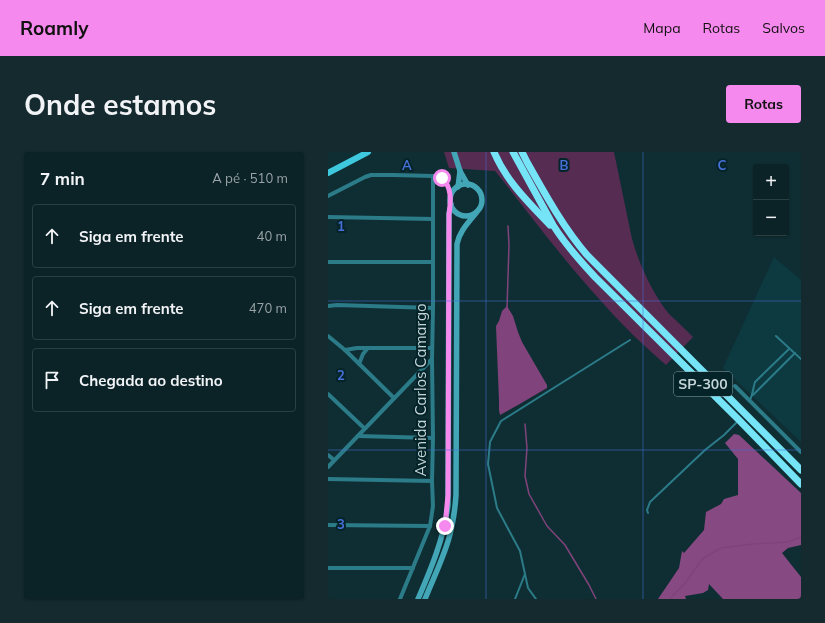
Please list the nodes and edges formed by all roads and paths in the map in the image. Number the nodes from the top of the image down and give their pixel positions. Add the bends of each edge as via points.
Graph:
1 (368, 152) edge
2 (454, 152) edge
3 (494, 152) edge
4 (513, 152) edge
5 (522, 152) edge
6 (460, 171) junction
7 (328, 173) edge
8 (433, 176) junction
9 (468, 185) junction
10 (458, 187) junction
11 (328, 196) edge
12 (451, 201) junction
13 (476, 213) junction
14 (328, 217) edge
15 (433, 219) junction
16 (561, 237) junction
17 (328, 262) edge
18 (433, 262) junction
19 (328, 306) edge
20 (433, 308) junction
21 (328, 336) edge
22 (776, 336) dead end
23 (630, 340) dead end
24 (432, 348) junction
25 (789, 348) junction
26 (367, 349) junction
27 (345, 350) junction
28 (796, 354) junction
29 (432, 358) junction
30 (801, 359) edge
31 (359, 364) junction
32 (735, 386) dead end
33 (328, 394) edge
34 (394, 398) junction
35 (751, 398) junction
36 (739, 420) junction
37 (364, 428) junction
38 (358, 436) junction
39 (433, 438) junction
40 (801, 452) edge
41 (328, 455) edge
42 (334, 460) junction
43 (328, 467) edge
44 (800, 467) edge
45 (328, 479) edge
46 (432, 481) junction
47 (801, 484) edge
48 (648, 513) dead end
49 (328, 525) edge
50 (430, 526) junction
51 (328, 568) edge
52 (413, 568) junction
53 (525, 574) junction
54 (400, 599) edge
55 (418, 599) edge
56 (425, 599) edge
57 (514, 599) edge
58 (536, 599) edge

1 - 7 main road
2 - 6 main road
3 - 16 highway via 516,187
4 - 16 highway, SP-300
5 - 44 highway, SP-300 via 562,221 587,255
6 - 9 main road
6 - 10 main road
8 - 11 street via 371,175
8 - 12 street via 442,178 448,185
8 - 15 street, Avenida Carlos Camargo
9 - 10 main road
9 - 13 main road via 477,189 482,196 481,206
10 - 12 main road via 452,194
12 - 13 main road via 455,212 459,214 468,216
12 - 55 main road via 448,505 442,536
13 - 56 main road via 462,231 457,244 454,517 446,549
14 - 15 street
15 - 18 street, Avenida Carlos Camargo
16 - 36 highway, SP-300 via 591,272
17 - 18 street
18 - 20 street, Avenida Carlos Camargo
19 - 20 street
20 - 24 street, Avenida Carlos Camargo
21 - 27 street
22 - 25 lane
23 - 53 lane via 501,421 490,442 488,464 496,508 520,551
24 - 26 street
24 - 29 street, Avenida Carlos Camargo
25 - 28 lane
25 - 35 lane via 755,382
26 - 27 street
26 - 31 street
27 - 31 street
28 - 30 lane
28 - 35 lane
29 - 34 street
29 - 39 street, Avenida Carlos Camargo
31 - 34 street
32 - 35 street
33 - 37 street
34 - 37 street
35 - 40 street
36 - 47 highway, SP-300
36 - 48 lane via 650,502
37 - 38 street
38 - 39 street
38 - 42 street
39 - 46 street, Avenida Carlos Camargo
41 - 42 street
42 - 43 street
45 - 46 street
46 - 50 street, Avenida Carlos Camargo via 433,506
49 - 50 street
50 - 52 street, Avenida Carlos Camargo
51 - 52 street
52 - 54 street, Avenida Carlos Camargo
53 - 57 lane
53 - 58 lane via 528,588

